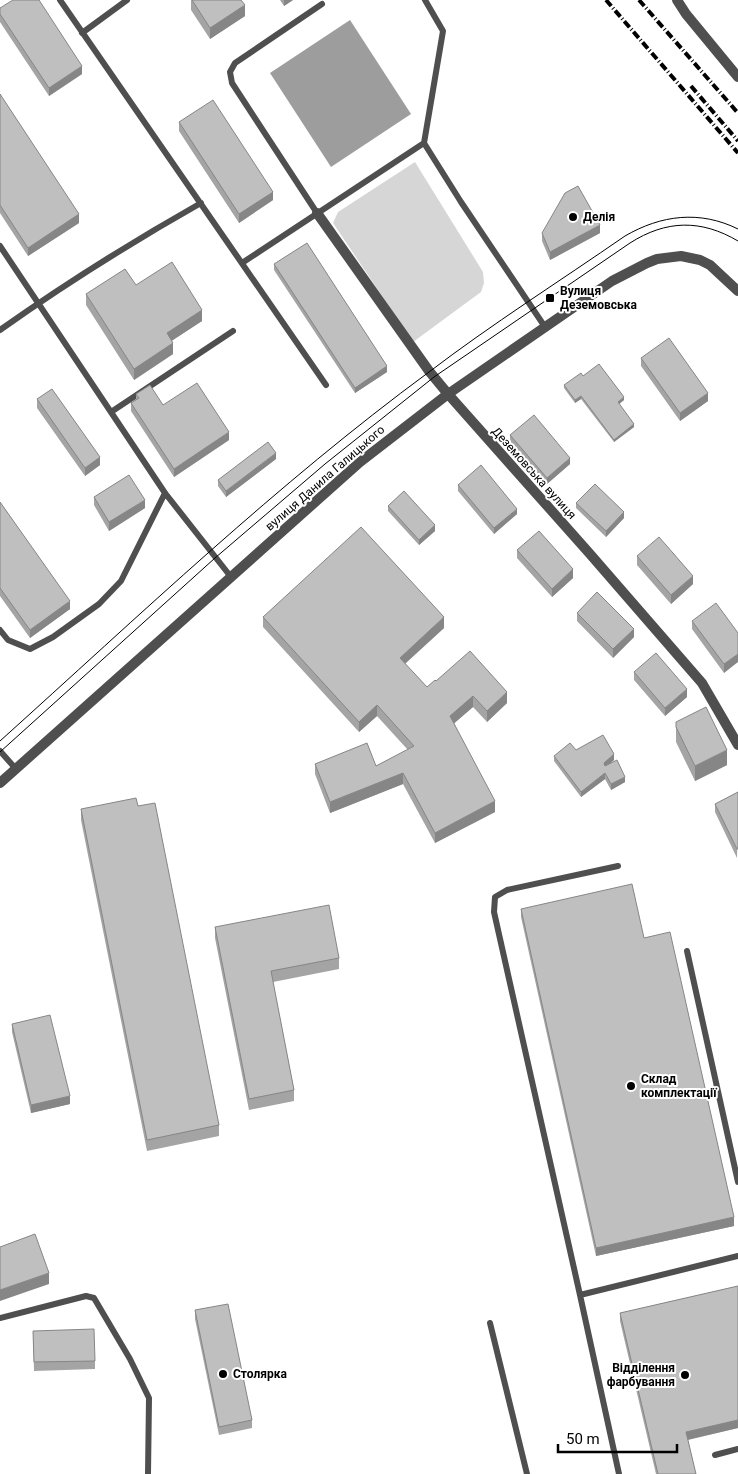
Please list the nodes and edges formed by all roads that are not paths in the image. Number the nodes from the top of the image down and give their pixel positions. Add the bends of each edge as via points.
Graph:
1 (60, 0) edge
2 (127, 0) edge
3 (425, 0) edge
4 (677, 0) edge
5 (322, 4) dead end
6 (82, 33) junction
7 (738, 78) edge
8 (424, 143) junction
9 (201, 203) junction
10 (317, 213) junction
11 (0, 246) edge
12 (242, 263) junction
13 (738, 291) edge
14 (39, 302) junction
15 (545, 327) junction
16 (0, 330) edge
17 (233, 331) dead end
18 (326, 385) dead end
19 (448, 394) junction
20 (111, 412) junction
21 (165, 493) junction
22 (231, 577) junction
23 (0, 630) edge
24 (738, 745) edge
25 (0, 751) edge
26 (16, 769) junction
27 (0, 783) edge
28 (618, 866) dead end
29 (687, 950) dead end
30 (738, 1182) edge
31 (738, 1256) edge
32 (580, 1295) junction
33 (0, 1318) edge
34 (490, 1324) dead end
35 (738, 1449) edge
36 (715, 1455) dead end
37 (148, 1474) edge
38 (527, 1474) edge
39 (619, 1474) edge

1 - 6 lane
2 - 6 lane
3 - 8 lane via 443,32
4 - 7 street
5 - 10 lane via 235,63 230,72 232,83
6 - 9 lane
8 - 10 lane
8 - 15 lane
9 - 12 lane
9 - 14 lane
10 - 12 lane
10 - 19 street, Деземовська вулиця
11 - 14 lane
12 - 18 lane
13 - 15 street, вулиця Данила Галицького via 700,260 681,256 657,259 622,274
14 - 16 lane
14 - 20 lane
15 - 19 street, вулиця Данила Галицького
17 - 20 lane
19 - 22 street, вулиця Данила Галицького via 360,462
19 - 24 street, Деземовська вулиця via 702,683
20 - 21 lane
21 - 22 lane
21 - 23 lane via 121,582 98,604 53,637 30,649 8,640
22 - 26 street, вулиця Данила Галицького
25 - 26 lane
26 - 27 street, вулиця Данила Галицького
28 - 32 lane via 507,890 495,897 494,912
29 - 30 lane
31 - 32 lane
32 - 39 lane
33 - 37 lane via 86,1296 94,1298 149,1398
34 - 38 lane
35 - 36 lane

